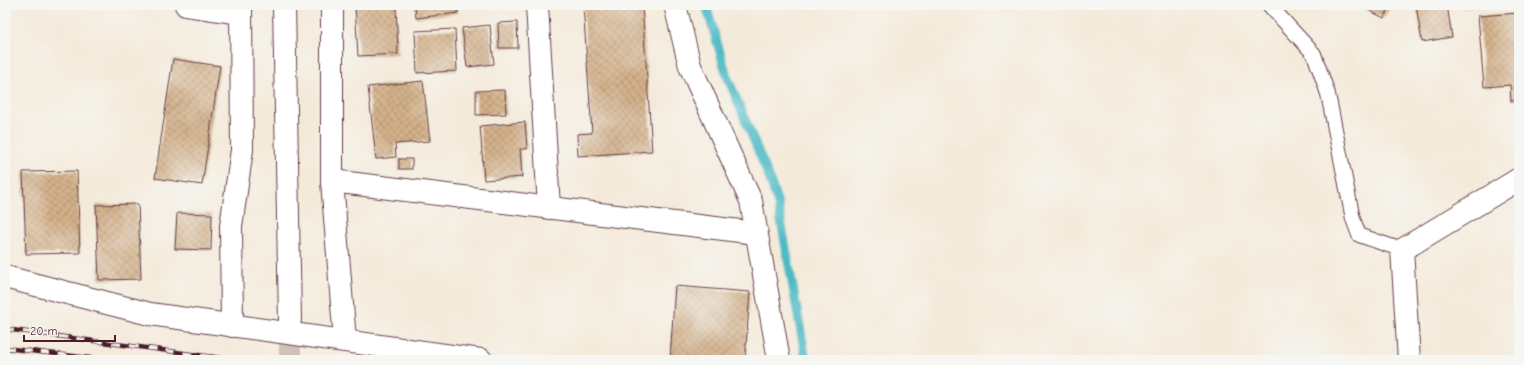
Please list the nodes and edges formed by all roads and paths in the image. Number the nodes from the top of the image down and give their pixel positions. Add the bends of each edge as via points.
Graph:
1 (186, 5) edge
2 (284, 5) edge
3 (332, 5) edge
4 (537, 5) edge
5 (675, 5) edge
6 (1269, 5) edge
7 (241, 9) edge
8 (1519, 178) edge
9 (332, 181) junction
10 (549, 208) junction
11 (756, 233) junction
12 (1402, 250) junction
13 (5, 277) edge
14 (290, 321) tunnel mouth
15 (232, 326) junction
16 (344, 341) junction
17 (481, 360) edge
18 (779, 360) edge
19 (1409, 360) edge

1 - 7 street
2 - 14 street
3 - 9 street
4 - 10 street
5 - 11 street via 690,66 751,201
6 - 12 lane via 1314,54 1328,94 1353,219 1359,235
7 - 15 street via 242,150 231,226
8 - 12 street
9 - 10 street
9 - 16 street
10 - 11 street
11 - 18 street
12 - 19 street
13 - 15 street via 150,314
15 - 16 street
16 - 17 street

